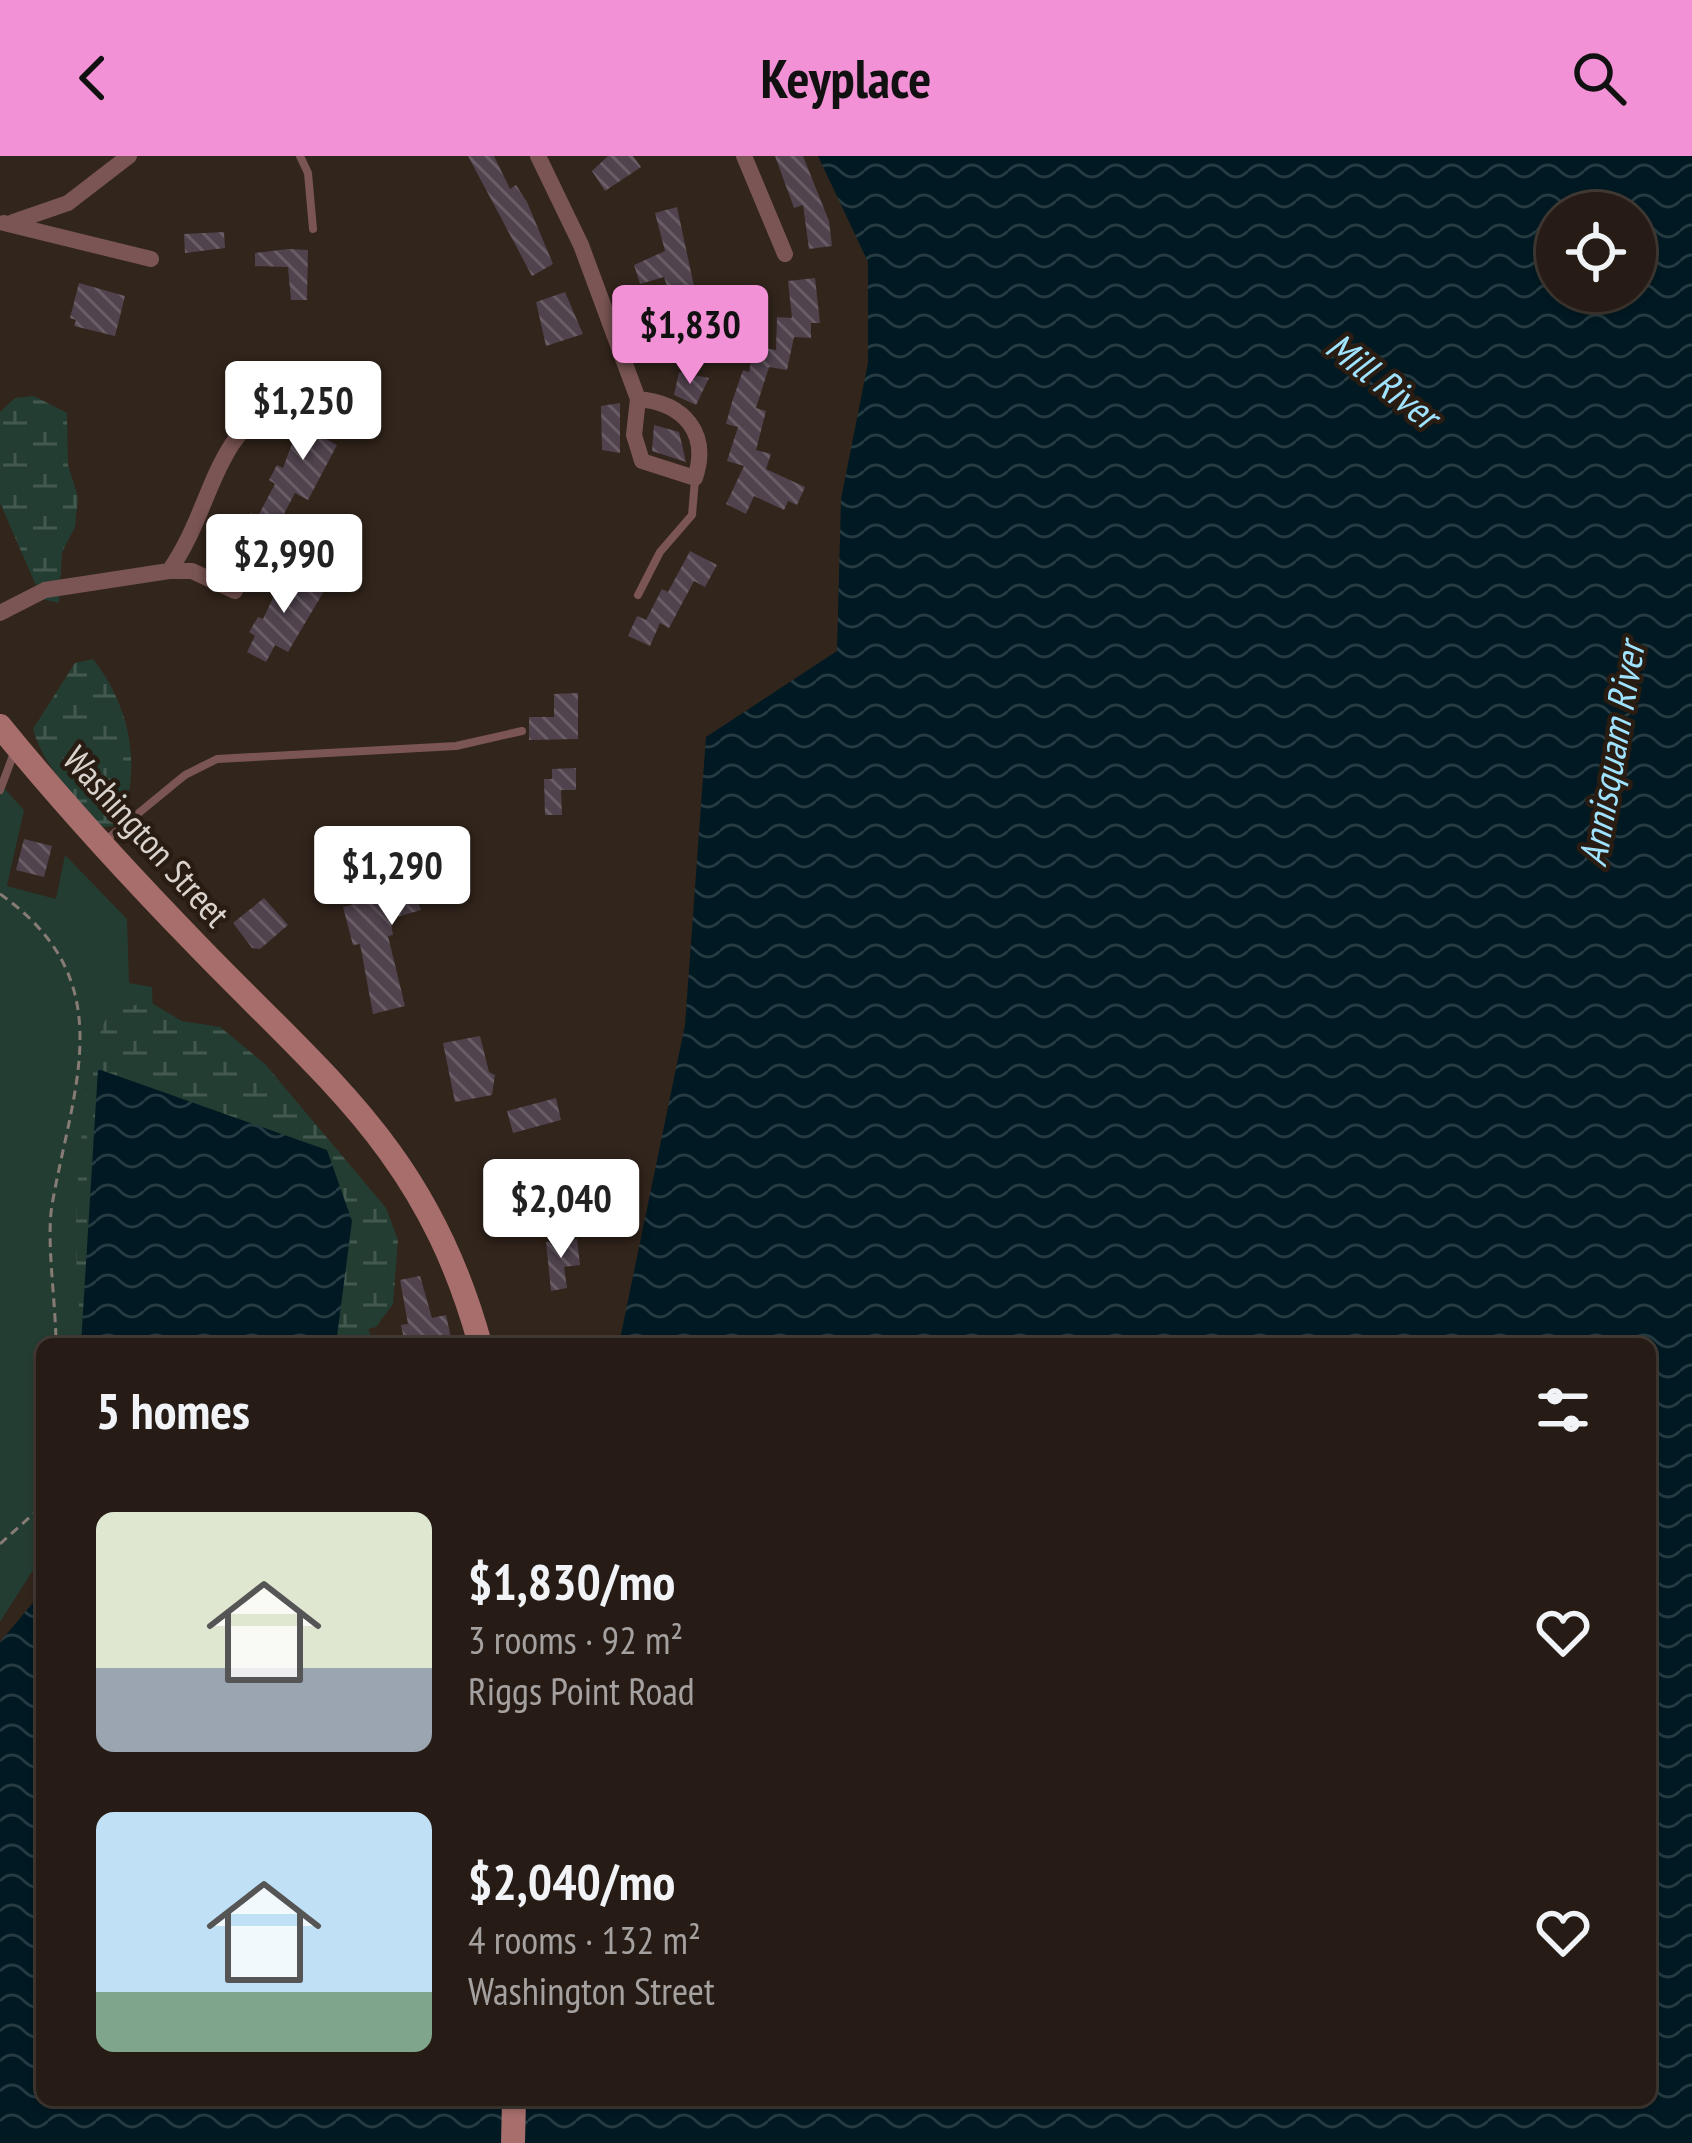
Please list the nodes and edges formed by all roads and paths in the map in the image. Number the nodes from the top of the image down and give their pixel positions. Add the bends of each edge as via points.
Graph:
1 (129, 156) edge
2 (301, 156) edge
3 (538, 156) edge
4 (744, 156) edge
5 (2, 223) edge
6 (313, 230) dead end
7 (785, 254) dead end
8 (152, 259) dead end
9 (282, 397) dead end
10 (638, 399) junction
11 (695, 478) junction
12 (169, 571) junction
13 (235, 591) dead end
14 (638, 595) dead end
15 (0, 614) edge
16 (0, 726) edge
17 (521, 731) dead end
18 (17, 746) junction
19 (0, 790) edge
20 (101, 843) junction
21 (0, 895) edge
22 (56, 1338) edge
23 (478, 1338) edge
24 (36, 1511) edge
25 (0, 1544) edge
26 (514, 2106) edge
27 (513, 2143) edge

1 - 5 street via 68,203
2 - 6 lane
3 - 10 street via 581,244
4 - 7 street
5 - 8 street
9 - 12 street via 237,431 190,542
10 - 11 street via 690,423 700,436
10 - 11 street via 634,435 642,461
11 - 14 lane via 692,515 660,551
12 - 13 street via 192,571
12 - 15 street via 45,590
16 - 18 main road, Washington Street
17 - 20 lane via 457,746 217,759
18 - 19 lane
18 - 20 main road, Washington Street
20 - 23 main road, Washington Street via 334,1080 409,1173 441,1232
21 - 22 path via 49,937 75,991 79,1076 51,1210
24 - 25 path
26 - 27 main road

